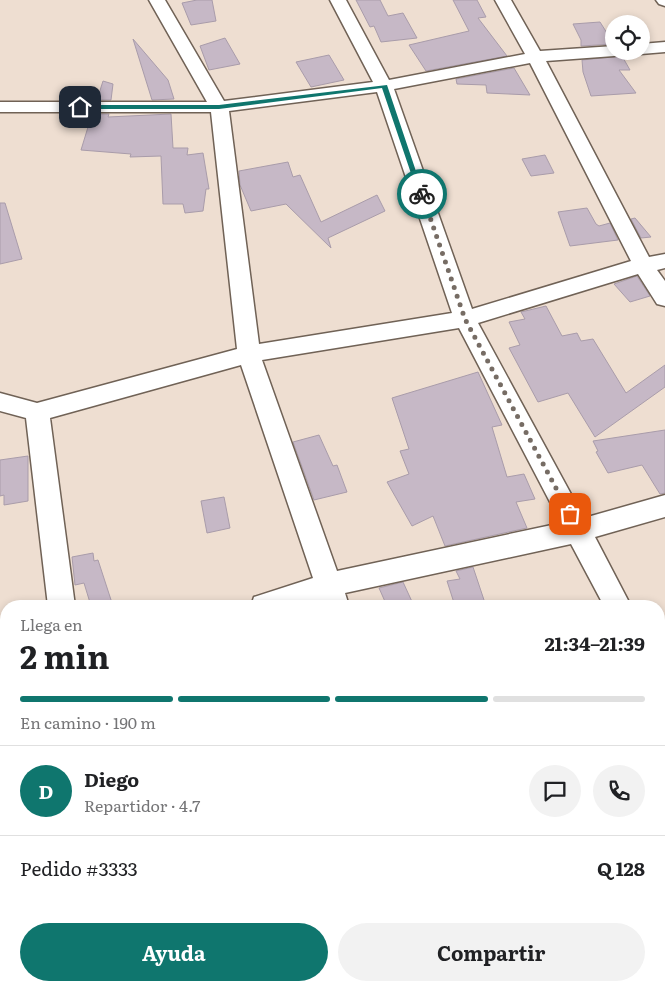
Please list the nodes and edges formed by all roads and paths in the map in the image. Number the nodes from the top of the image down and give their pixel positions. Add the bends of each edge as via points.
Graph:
1 (157, 0) edge
2 (338, 0) edge
3 (502, 0) edge
4 (665, 48) edge
5 (650, 49) edge
6 (605, 52) edge
7 (535, 57) junction
8 (384, 86) junction
9 (0, 107) edge
10 (219, 107) junction
11 (665, 261) edge
12 (644, 265) junction
13 (665, 298) edge
14 (465, 319) junction
15 (249, 354) junction
16 (0, 402) edge
17 (37, 412) junction
18 (665, 506) edge
19 (578, 531) junction
20 (332, 596) edge
21 (60, 600) edge
22 (305, 600) edge
23 (615, 600) edge

1 - 10 street
2 - 8 street
3 - 7 street
4 - 5 street
6 - 7 street
7 - 8 street
7 - 12 street
8 - 10 street
8 - 14 street
9 - 10 street
10 - 15 street
11 - 12 street
12 - 13 street
12 - 14 street
14 - 15 street
14 - 19 street
15 - 17 street
15 - 20 street
16 - 17 street
17 - 21 street
18 - 19 street
19 - 20 street
19 - 23 street
20 - 22 street

